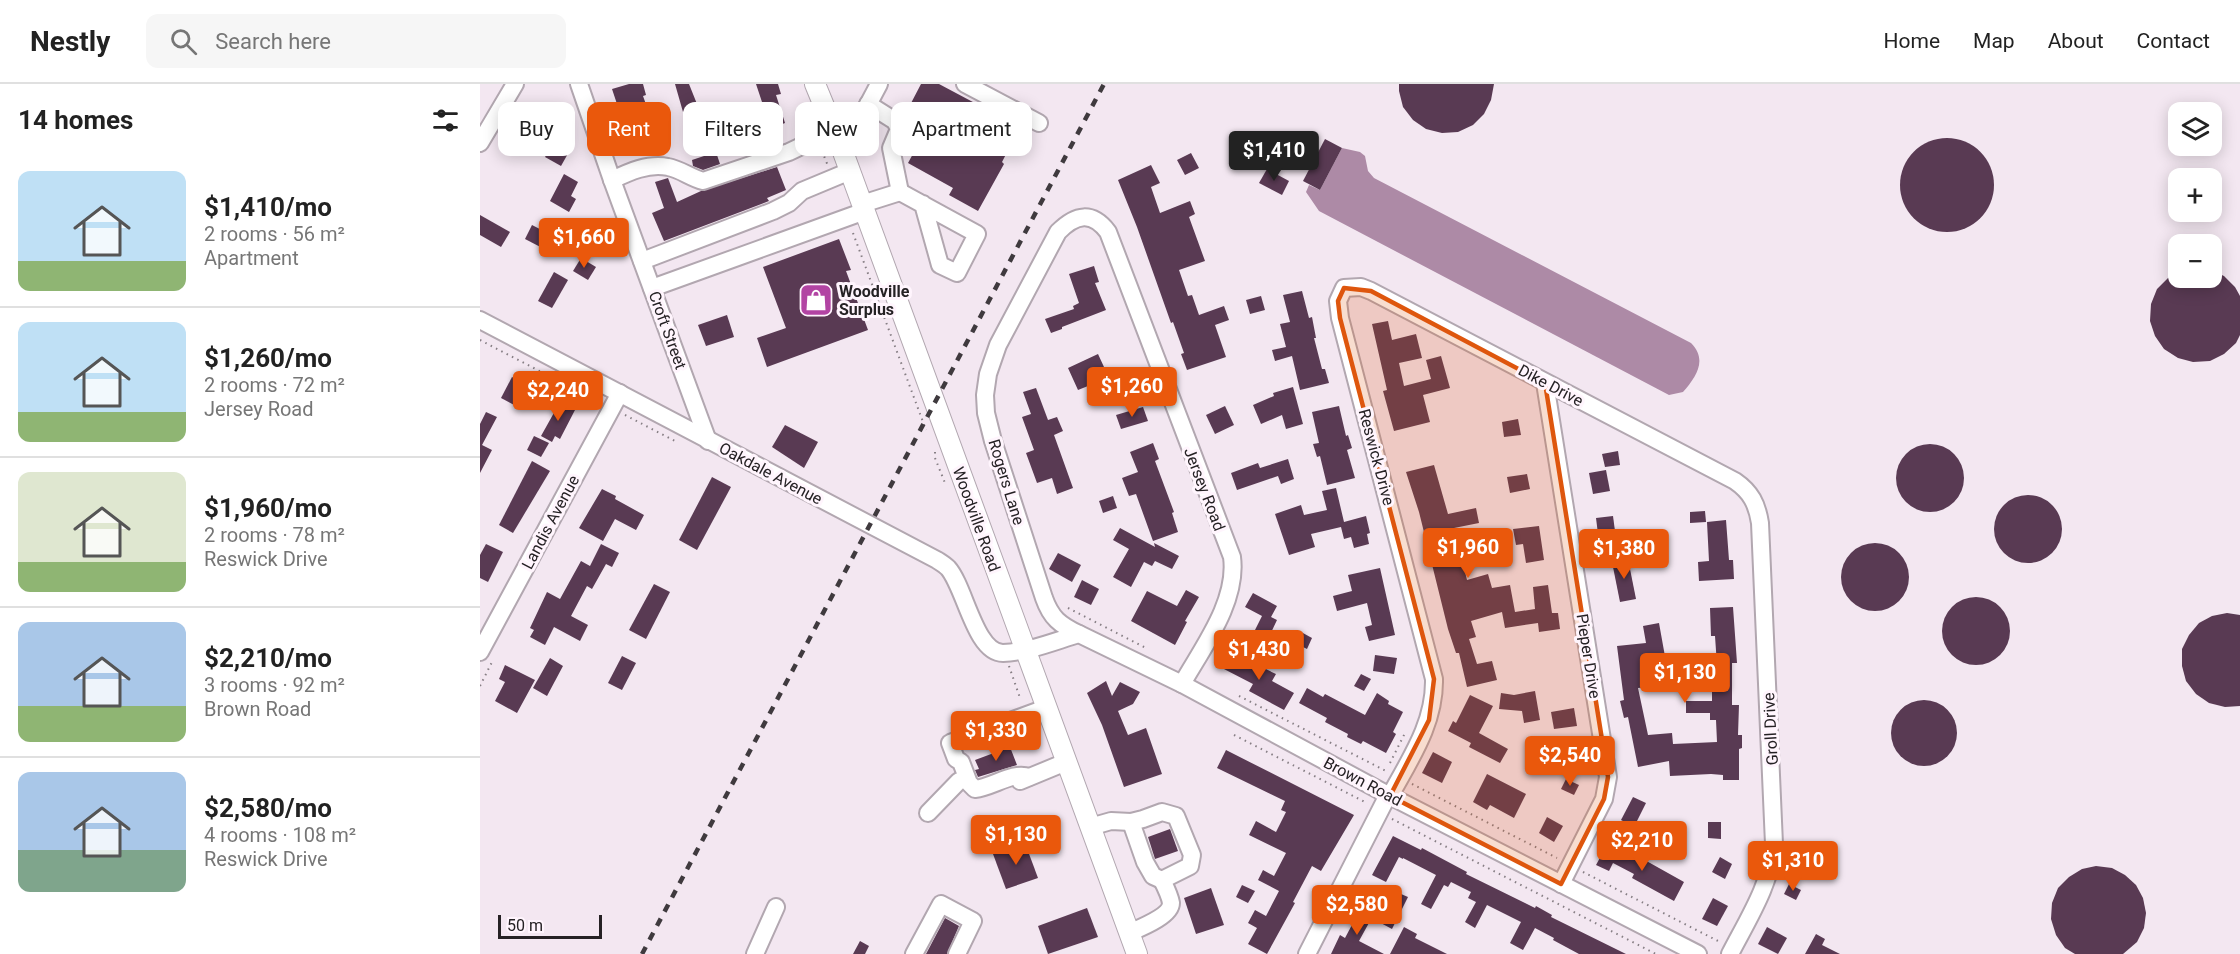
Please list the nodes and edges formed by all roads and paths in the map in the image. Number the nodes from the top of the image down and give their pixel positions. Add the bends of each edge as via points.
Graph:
1 (516, 84) edge
2 (579, 84) edge
3 (815, 84) edge
4 (879, 84) edge
5 (965, 84) edge
6 (819, 102) edge
7 (869, 102) edge
8 (879, 111) edge
9 (1039, 123) dead end
10 (480, 143) edge
11 (795, 149) edge
12 (834, 156) edge
13 (843, 156) edge
14 (841, 175) junction
15 (612, 180) junction
16 (900, 192) junction
17 (923, 204) dead end
18 (858, 211) junction
19 (642, 261) junction
20 (652, 288) junction
21 (1344, 288) joint
22 (1014, 316) joint
23 (480, 320) edge
24 (480, 340) edge
25 (1545, 383) junction
26 (620, 393) junction
27 (598, 401) dead end
28 (623, 414) dead end
29 (926, 431) dead end
30 (708, 441) junction
31 (677, 442) dead end
32 (935, 452) dead end
33 (947, 487) dead end
34 (1752, 497) joint
35 (1079, 634) junction
36 (1015, 651) junction
37 (488, 652) edge
38 (1182, 684) junction
39 (480, 686) edge
40 (1020, 698) dead end
41 (1046, 708) junction
42 (1405, 733) dead end
43 (1234, 735) dead end
44 (956, 759) junction
45 (1066, 762) junction
46 (1386, 771) dead end
47 (1029, 777) junction
48 (959, 781) junction
49 (1389, 795) junction
50 (1380, 811) junction
51 (928, 813) dead end
52 (1131, 822) junction
53 (1090, 827) junction
54 (1162, 880) junction
55 (1561, 884) junction
56 (777, 907) dead end
57 (1129, 933) junction
58 (755, 954) edge
59 (914, 954) edge
60 (957, 954) edge
61 (1137, 954) edge
62 (1307, 954) edge
63 (1656, 954) edge
64 (1698, 954) edge
65 (1730, 954) edge

1 - 10 street
2 - 15 street, Croft Street
3 - 6 main road, Woodville Road
4 - 7 street
5 - 9 street
8 - 16 street via 896,121 898,129 891,148
11 - 15 street via 704,181 667,167 651,166
12 - 14 path
13 - 14 main road, Woodville Road
14 - 18 main road, Woodville Road
14 - 19 street via 802,191 773,211
15 - 19 street, Croft Street
16 - 17 street
16 - 18 street
18 - 20 street
18 - 29 path
18 - 36 main road, Woodville Road
19 - 20 street, Croft Street
20 - 30 street, Croft Street
21 - 25 street, Dike Drive via 1371,291
21 - 49 street, Reswick Drive via 1338,301 1340,318 1434,679 1429,720
22 - 35 street, Rogers Lane via 988,374 986,412 1048,611 1063,627
22 - 38 street, Jersey Road via 1058,232 1081,218 1096,219 1115,248 1232,557 1234,579 1228,601
23 - 26 street, Oakdale Avenue
24 - 27 path
25 - 34 street, Dike Drive via 1735,481
25 - 55 street, Pieper Drive via 1608,777 1604,799
26 - 30 street, Oakdale Avenue
26 - 37 street, Landis Avenue
28 - 31 path
30 - 36 street, Oakdale Avenue via 937,560 956,581 985,644 991,650
32 - 33 path
34 - 65 street, Groll Drive via 1760,523 1774,844 1765,885
35 - 36 street
35 - 38 street, Brown Road
36 - 40 path
36 - 41 main road, Woodville Road
37 - 39 path
38 - 49 street, Brown Road
41 - 44 street via 950,742
41 - 45 main road, Woodville Road
42 - 46 path
43 - 50 path
44 - 47 street via 975,789 1021,774
44 - 48 street
45 - 47 street
45 - 53 main road, Woodville Road
47 - 48 street via 981,796 971,795
48 - 51 street
49 - 50 street, Reswick Drive
49 - 55 street, Brown Road
50 - 62 street, Reswick Drive
50 - 63 path
52 - 53 street via 1112,821
52 - 54 street via 1145,862 1153,876
52 - 54 street via 1162,812 1176,816 1192,860 1190,866
53 - 57 main road, Woodville Road
54 - 57 street via 1171,902 1169,909 1165,915
55 - 64 street, Brown Road
56 - 58 street
57 - 61 main road, Woodville Road
59 - 60 street via 941,904 973,921

